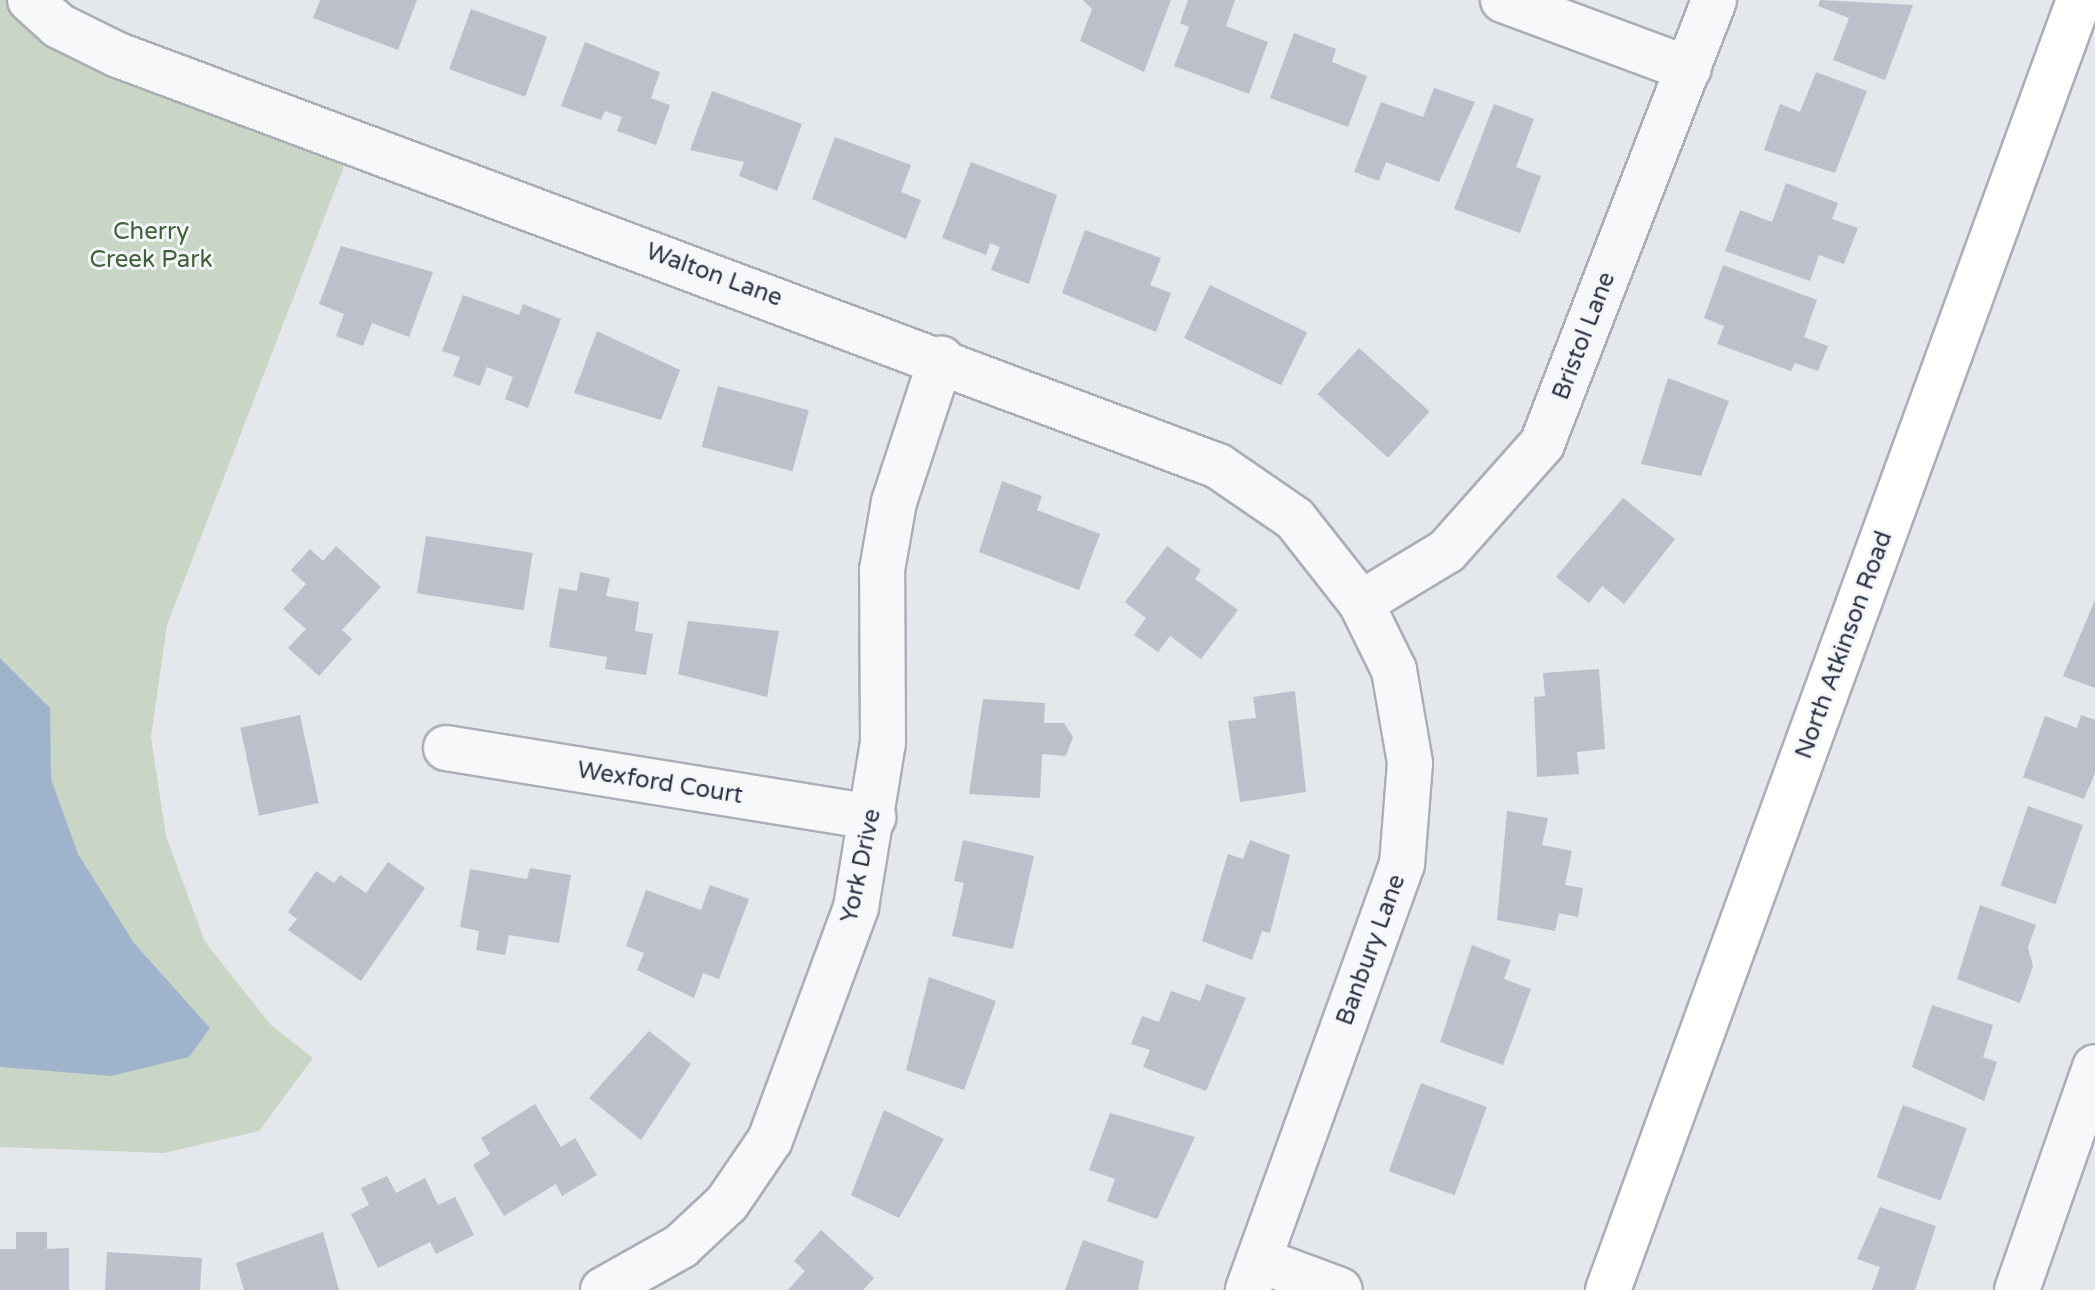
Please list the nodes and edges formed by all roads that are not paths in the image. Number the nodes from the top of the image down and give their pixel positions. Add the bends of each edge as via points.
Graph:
1 (30, 0) edge
2 (1503, 0) edge
3 (1714, 0) edge
4 (2079, 0) edge
5 (1689, 69) junction
6 (941, 359) junction
7 (1361, 603) junction
8 (446, 748) dead end
9 (873, 817) junction
10 (2095, 1067) edge
11 (1254, 1275) edge
12 (603, 1290) edge
13 (1340, 1290) edge
14 (1608, 1290) edge
15 (2017, 1290) edge

1 - 6 street, Walton Lane via 59,26 118,55
2 - 5 street
3 - 5 street, Bristol Lane
4 - 14 main road, North Atkinson Road
5 - 7 street, Bristol Lane via 1542,444 1447,551
6 - 7 street, Walton Lane via 1244,480 1295,519
6 - 9 street, York Drive via 894,502 882,570 883,743
7 - 11 street, Banbury Lane via 1394,670 1410,763 1402,864
8 - 9 street, Wexford Court
9 - 12 street, York Drive via 856,907 770,1140 727,1203 681,1246
10 - 15 street
11 - 13 street

